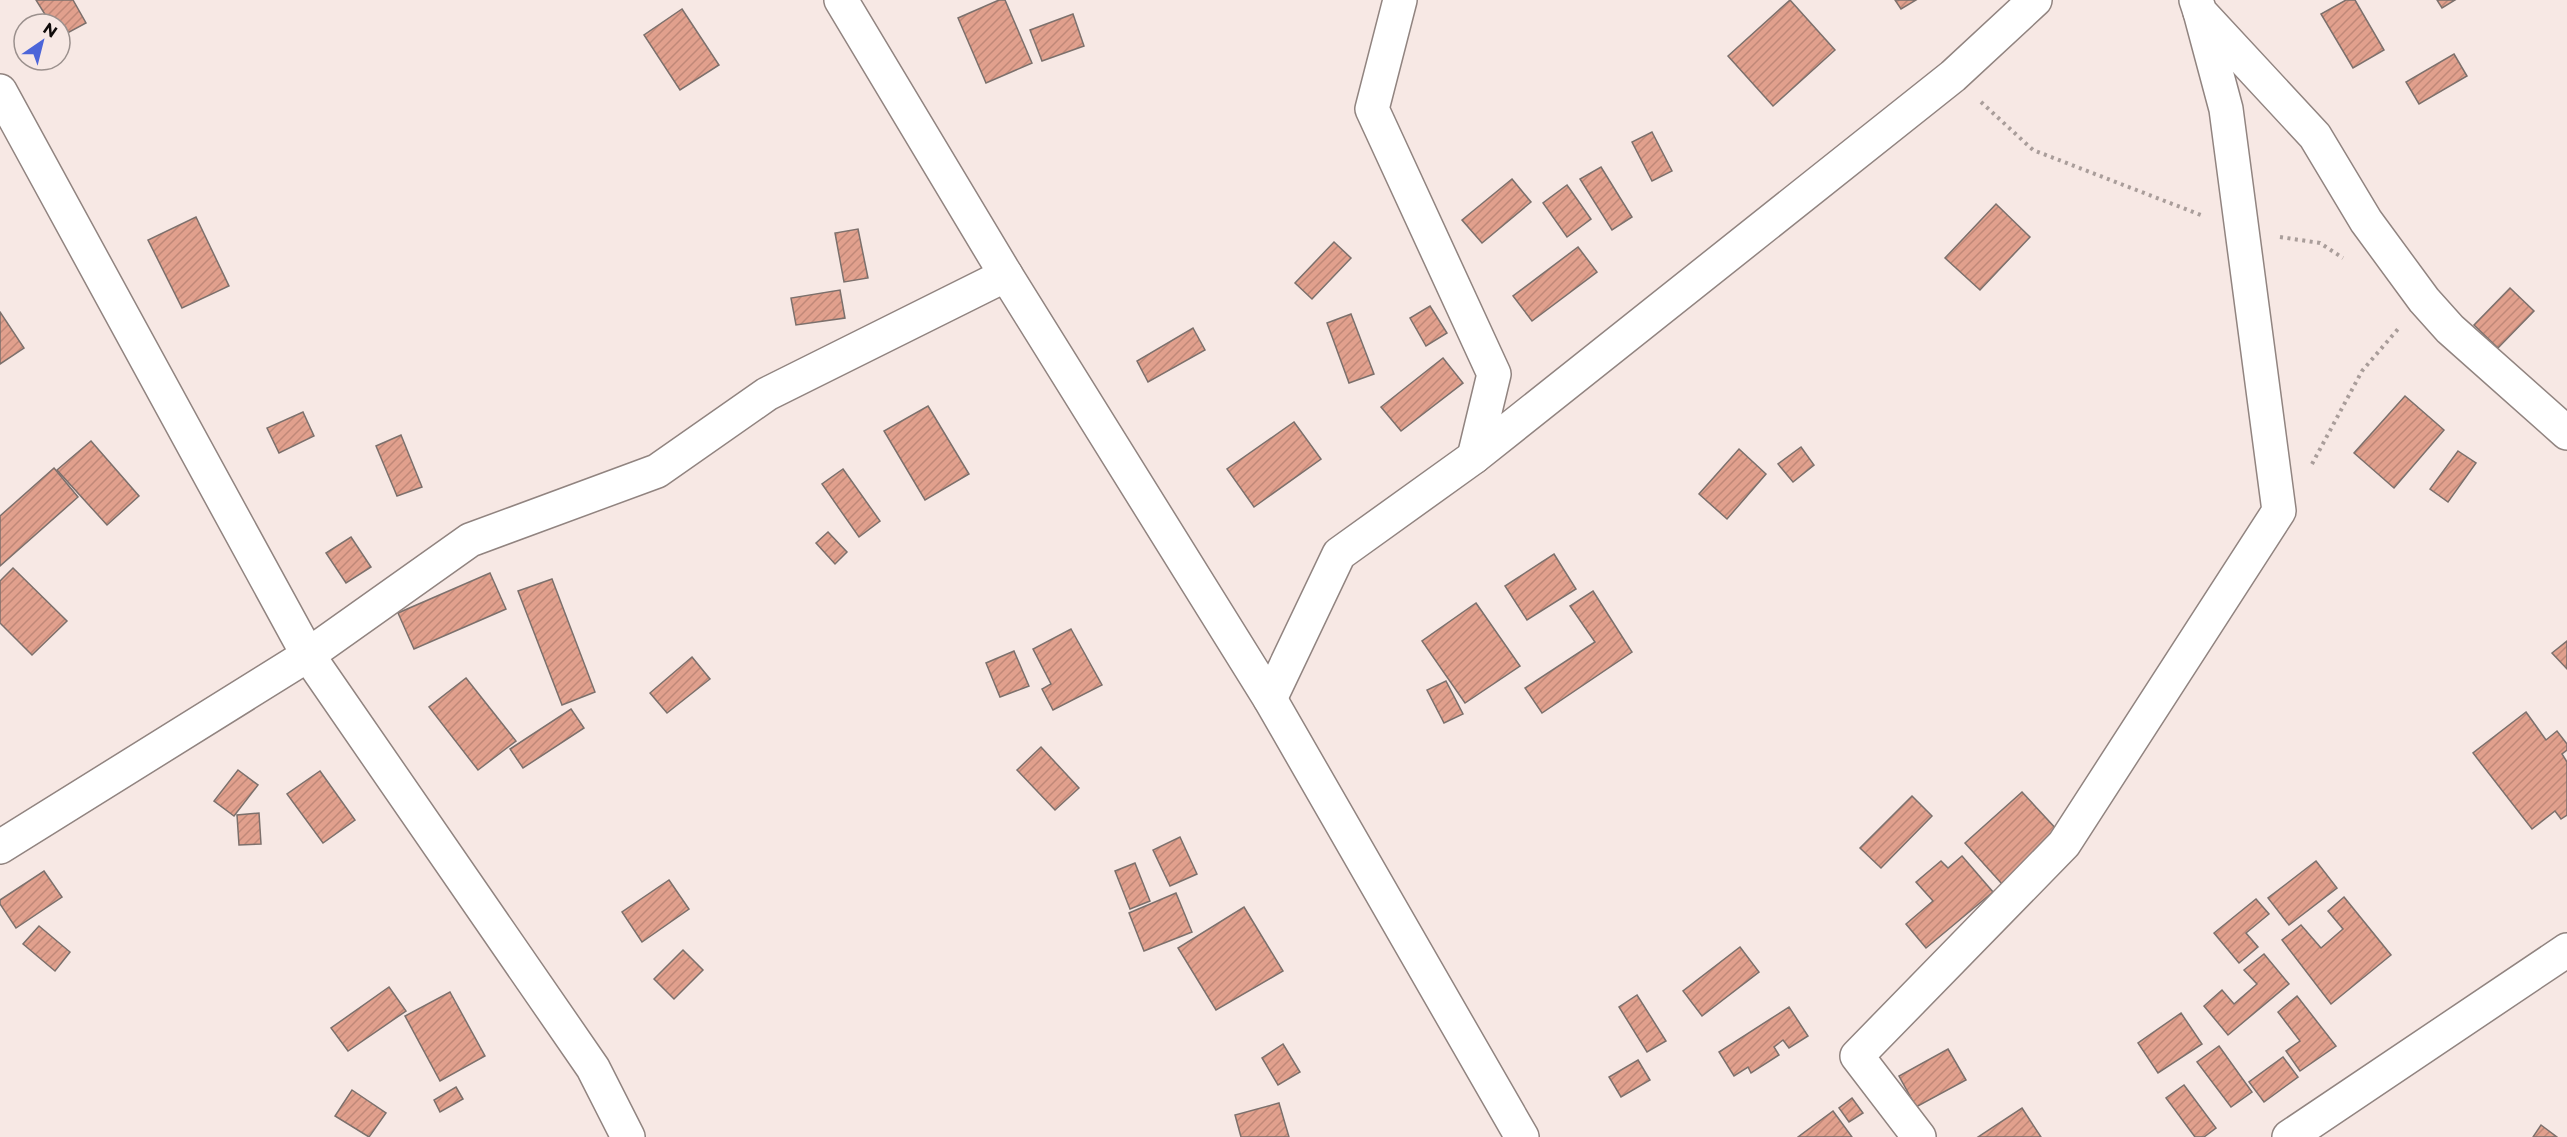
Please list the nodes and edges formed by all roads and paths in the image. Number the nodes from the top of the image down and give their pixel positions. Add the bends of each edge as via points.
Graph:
1 (841, 0) edge
2 (1400, 0) edge
3 (2036, 0) edge
4 (2198, 6) edge
5 (1953, 76) junction
6 (0, 92) edge
7 (2243, 231) junction
8 (2345, 259) dead end
9 (1006, 275) junction
10 (2424, 300) junction
11 (2567, 433) edge
12 (1474, 457) junction
13 (2280, 511) junction
14 (308, 655) junction
15 (1270, 699) junction
16 (0, 847) edge
17 (2567, 950) edge
18 (628, 1137) edge
19 (1522, 1137) edge
20 (1919, 1137) edge
21 (2289, 1137) edge

1 - 9 street
2 - 12 street via 1372,109 1494,374
3 - 5 street
4 - 7 street via 2226,109
4 - 10 street via 2315,136 2366,221
5 - 7 path via 2033,150
5 - 12 street
6 - 14 street
7 - 8 path via 2320,243
7 - 13 street
9 - 14 street via 767,394 657,471 470,540
9 - 15 street
10 - 11 street via 2450,329
10 - 13 path via 2362,371 2321,451
12 - 15 street via 1339,554
13 - 20 street via 2064,844 1857,1056
14 - 16 street
14 - 18 street via 593,1068
15 - 19 street
17 - 21 street

